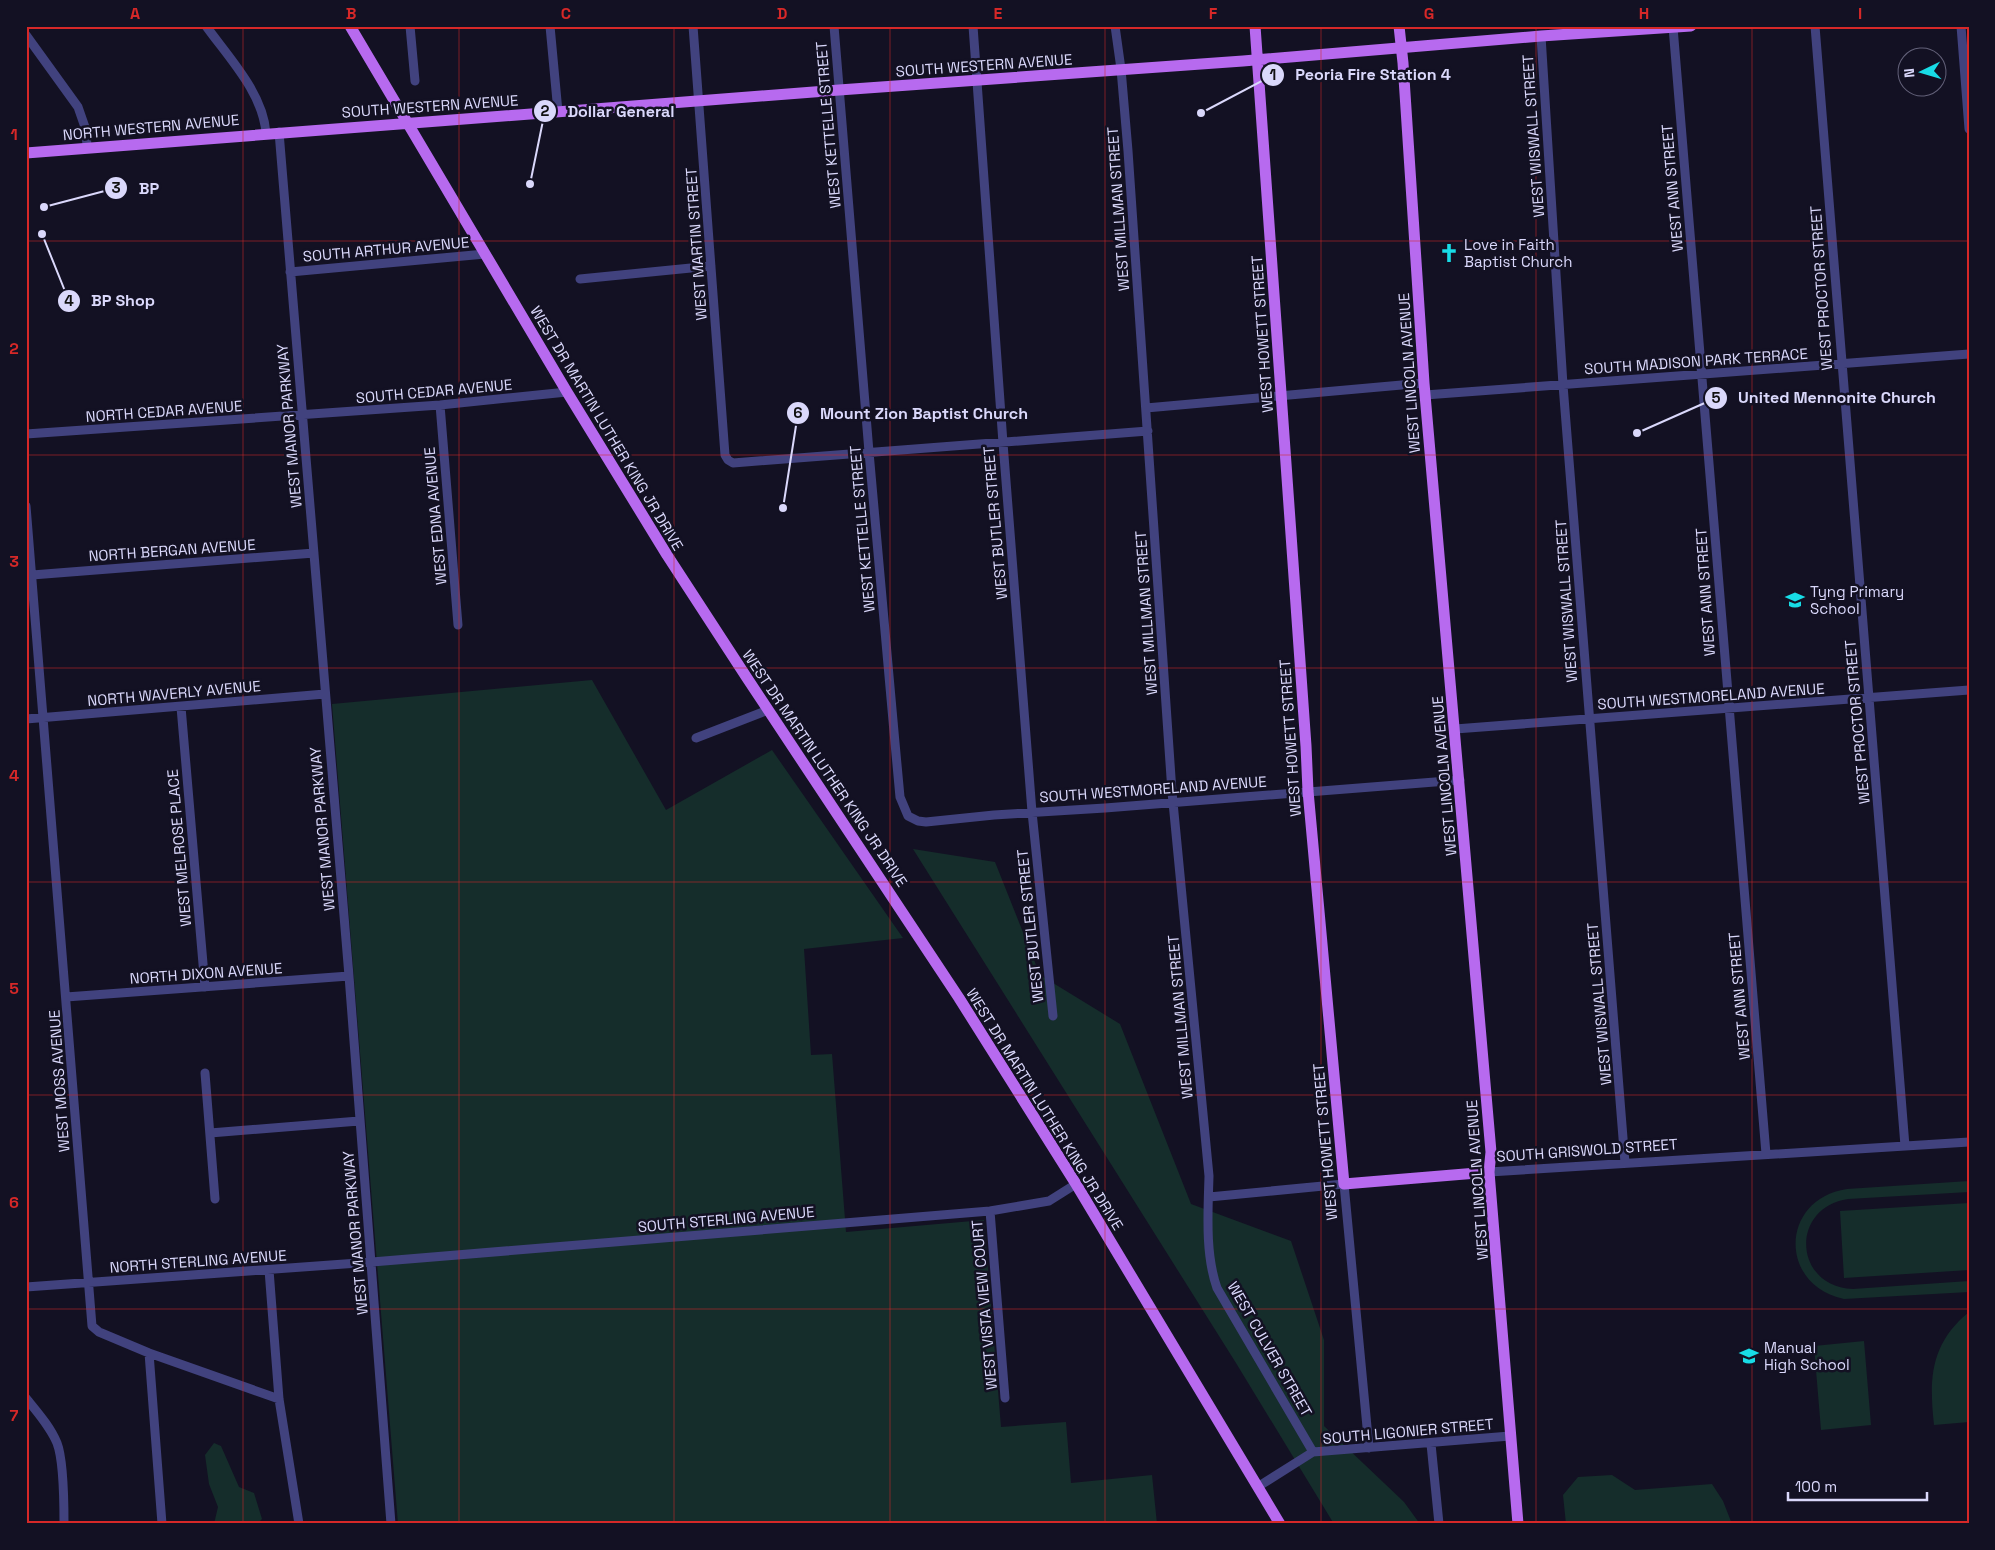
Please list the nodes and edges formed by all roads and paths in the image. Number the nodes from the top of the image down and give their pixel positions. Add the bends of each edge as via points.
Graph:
1 (206, 26) edge
2 (350, 26) edge
3 (410, 26) edge
4 (550, 26) edge
5 (693, 26) edge
6 (834, 26) edge
7 (973, 26) edge
8 (1115, 26) edge
9 (1255, 26) edge
10 (1399, 26) edge
11 (1691, 26) edge
12 (1815, 26) edge
13 (1961, 26) edge
14 (1672, 27) edge
15 (26, 35) edge
16 (1541, 36) junction
17 (1402, 47) junction
18 (1257, 60) junction
19 (1121, 70) junction
20 (415, 81) dead end
21 (978, 81) junction
22 (839, 90) junction
23 (700, 101) junction
24 (558, 112) junction
25 (407, 123) junction
26 (1969, 129) edge
27 (279, 132) junction
28 (266, 134) junction
29 (87, 147) junction
30 (26, 153) edge
31 (485, 254) junction
32 (711, 266) junction
33 (290, 272) junction
34 (580, 279) dead end
35 (1969, 354) edge
36 (1841, 364) junction
37 (1702, 374) junction
38 (1563, 385) junction
39 (1425, 389) junction
40 (567, 392) junction
41 (1281, 396) junction
42 (440, 405) junction
43 (1146, 408) junction
44 (303, 415) junction
45 (1148, 431) junction
46 (26, 434) edge
47 (1003, 443) junction
48 (869, 452) junction
49 (26, 506) edge
50 (314, 553) junction
51 (32, 574) junction
52 (458, 625) dead end
53 (1969, 690) edge
54 (325, 694) junction
55 (1868, 697) junction
56 (181, 706) junction
57 (1728, 709) junction
58 (768, 710) junction
59 (44, 718) junction
60 (26, 719) edge
61 (1589, 719) junction
62 (1455, 729) junction
63 (696, 738) dead end
64 (1460, 780) junction
65 (1308, 791) junction
66 (1173, 802) junction
67 (1032, 812) junction
68 (909, 817) joint
69 (348, 976) junction
70 (205, 987) junction
71 (66, 997) junction
72 (1054, 1016) dead end
73 (205, 1073) dead end
74 (359, 1121) junction
75 (210, 1133) junction
76 (1969, 1142) edge
77 (1905, 1146) junction
78 (1766, 1154) junction
79 (1625, 1163) junction
80 (1490, 1172) junction
81 (1076, 1184) junction
82 (1344, 1184) junction
83 (1209, 1197) junction
84 (215, 1199) dead end
85 (990, 1211) junction
86 (372, 1262) junction
87 (269, 1270) junction
88 (88, 1284) junction
89 (26, 1288) edge
90 (149, 1353) junction
91 (26, 1398) edge
92 (1006, 1398) dead end
93 (279, 1399) junction
94 (1510, 1436) junction
95 (1431, 1444) junction
96 (1369, 1448) junction
97 (1313, 1452) junction
98 (1259, 1486) junction
99 (64, 1524) edge
100 (162, 1524) edge
101 (299, 1524) edge
102 (391, 1524) edge
103 (1280, 1524) edge
104 (1439, 1524) edge
105 (1518, 1524) edge

1 - 28 street via 249,86 260,106
2 - 25 main road, WEST DR MARTIN LUTHER KING JR DRIVE
3 - 20 street
4 - 24 street
5 - 23 street, WEST MARTIN STREET
6 - 22 street, WEST KETTELLE STREET
7 - 21 street, WEST BUTLER STREET
8 - 19 street, WEST MILLMAN STREET
9 - 18 main road, WEST HOWETT STREET
10 - 17 main road, WEST LINCOLN AVENUE
11 - 14 main road, SOUTH WESTERN AVENUE
12 - 36 street, WEST PROCTOR STREET
13 - 26 street
14 - 16 main road, SOUTH WESTERN AVENUE
14 - 37 street, WEST ANN STREET
15 - 29 street via 78,107 86,130
16 - 17 main road, SOUTH WESTERN AVENUE
16 - 38 street, WEST WISWALL STREET
17 - 18 main road, SOUTH WESTERN AVENUE
17 - 39 main road, WEST LINCOLN AVENUE
18 - 19 main road, SOUTH WESTERN AVENUE
18 - 41 main road, WEST HOWETT STREET
19 - 21 main road, SOUTH WESTERN AVENUE
19 - 43 street, WEST MILLMAN STREET
21 - 22 main road, SOUTH WESTERN AVENUE
21 - 47 street, WEST BUTLER STREET
22 - 23 main road, SOUTH WESTERN AVENUE
22 - 48 street, WEST KETTELLE STREET
23 - 24 main road, SOUTH WESTERN AVENUE
23 - 32 street, WEST MARTIN STREET
24 - 25 main road, SOUTH WESTERN AVENUE
25 - 27 main road, SOUTH WESTERN AVENUE
25 - 31 main road, WEST DR MARTIN LUTHER KING JR DRIVE
27 - 28 main road, NORTH WESTERN AVENUE
27 - 33 street, WEST MANOR PARKWAY
28 - 29 main road, NORTH WESTERN AVENUE
29 - 30 main road, NORTH WESTERN AVENUE
31 - 33 street, SOUTH ARTHUR AVENUE
31 - 40 main road, WEST DR MARTIN LUTHER KING JR DRIVE
32 - 34 street
32 - 48 street, WEST MARTIN STREET via 725,455 728,460
33 - 44 street, WEST MANOR PARKWAY
35 - 36 street, SOUTH MADISON PARK TERRACE
36 - 37 street, SOUTH MADISON PARK TERRACE
36 - 55 street, WEST PROCTOR STREET
37 - 38 street, SOUTH MADISON PARK TERRACE
37 - 57 street, WEST ANN STREET
38 - 39 street, SOUTH MADISON PARK TERRACE
38 - 61 street, WEST WISWALL STREET
39 - 41 street, SOUTH MADISON PARK TERRACE
39 - 62 main road, WEST LINCOLN AVENUE
40 - 42 street, SOUTH CEDAR AVENUE
40 - 58 main road, WEST DR MARTIN LUTHER KING JR DRIVE via 667,555
41 - 43 street, SOUTH MADISON PARK TERRACE
41 - 65 main road, WEST HOWETT STREET
42 - 44 street, SOUTH CEDAR AVENUE
42 - 52 street, WEST EDNA AVENUE
43 - 45 street, WEST MILLMAN STREET
44 - 46 street, NORTH CEDAR AVENUE
44 - 50 street, WEST MANOR PARKWAY
45 - 47 street
45 - 66 street, WEST MILLMAN STREET
47 - 48 street
47 - 67 street, WEST BUTLER STREET
48 - 68 street, WEST KETTELLE STREET via 900,797
49 - 51 street, WEST MOSS AVENUE
50 - 51 street, NORTH BERGAN AVENUE
50 - 54 street, WEST MANOR PARKWAY
51 - 59 street, WEST MOSS AVENUE
53 - 55 street, SOUTH WESTMORELAND AVENUE
54 - 56 street, NORTH WAVERLY AVENUE
54 - 69 street, WEST MANOR PARKWAY
55 - 57 street, SOUTH WESTMORELAND AVENUE
55 - 77 street, WEST PROCTOR STREET
56 - 59 street, NORTH WAVERLY AVENUE
56 - 70 street, WEST MELROSE PLACE
57 - 61 street, SOUTH WESTMORELAND AVENUE
57 - 78 street, WEST ANN STREET
58 - 63 street
58 - 81 main road, WEST DR MARTIN LUTHER KING JR DRIVE via 959,998
59 - 60 street, NORTH WAVERLY AVENUE
59 - 71 street, WEST MOSS AVENUE
61 - 62 street, SOUTH WESTMORELAND AVENUE
61 - 79 street, WEST WISWALL STREET
62 - 64 main road, WEST LINCOLN AVENUE
64 - 65 street, SOUTH WESTMORELAND AVENUE
64 - 80 main road, WEST LINCOLN AVENUE via 1491,1152
65 - 66 street, SOUTH WESTMORELAND AVENUE
65 - 82 main road, WEST HOWETT STREET
66 - 67 street, SOUTH WESTMORELAND AVENUE
66 - 83 street, WEST MILLMAN STREET
67 - 68 street, SOUTH WESTMORELAND AVENUE via 926,822
67 - 72 street, WEST BUTLER STREET
69 - 70 street, NORTH DIXON AVENUE
69 - 74 street, WEST MANOR PARKWAY
70 - 71 street, NORTH DIXON AVENUE
71 - 88 street, WEST MOSS AVENUE
73 - 75 street
74 - 75 street
74 - 86 street, WEST MANOR PARKWAY
75 - 84 street
76 - 77 street, SOUTH GRISWOLD STREET
77 - 78 street, SOUTH GRISWOLD STREET
78 - 79 street, SOUTH GRISWOLD STREET
79 - 80 street, SOUTH GRISWOLD STREET
80 - 82 main road, SOUTH GRISWOLD STREET
80 - 94 main road, WEST LINCOLN AVENUE
81 - 85 street, SOUTH STERLING AVENUE via 1048,1201
81 - 98 main road, WEST DR MARTIN LUTHER KING JR DRIVE
82 - 83 street, SOUTH GRISWOLD STREET
82 - 96 street, WEST HOWETT STREET
83 - 97 street, WEST CULVER STREET via 1212,1266 1217,1288
85 - 86 street, SOUTH STERLING AVENUE
85 - 92 street, WEST VISTA VIEW COURT
86 - 87 street, NORTH STERLING AVENUE
86 - 102 street, WEST MANOR PARKWAY
87 - 88 street, NORTH STERLING AVENUE
87 - 93 street
88 - 89 street, NORTH STERLING AVENUE
88 - 90 street, WEST MOSS AVENUE via 92,1326
90 - 93 street, WEST MOSS AVENUE
90 - 100 street
91 - 99 street via 57,1444
93 - 101 street
94 - 95 street, SOUTH LIGONIER STREET
94 - 105 main road, WEST LINCOLN AVENUE
95 - 96 street, SOUTH LIGONIER STREET
95 - 104 street
96 - 97 street, SOUTH LIGONIER STREET
97 - 98 street, SOUTH LIGONIER STREET
98 - 103 main road, WEST DR MARTIN LUTHER KING JR DRIVE

